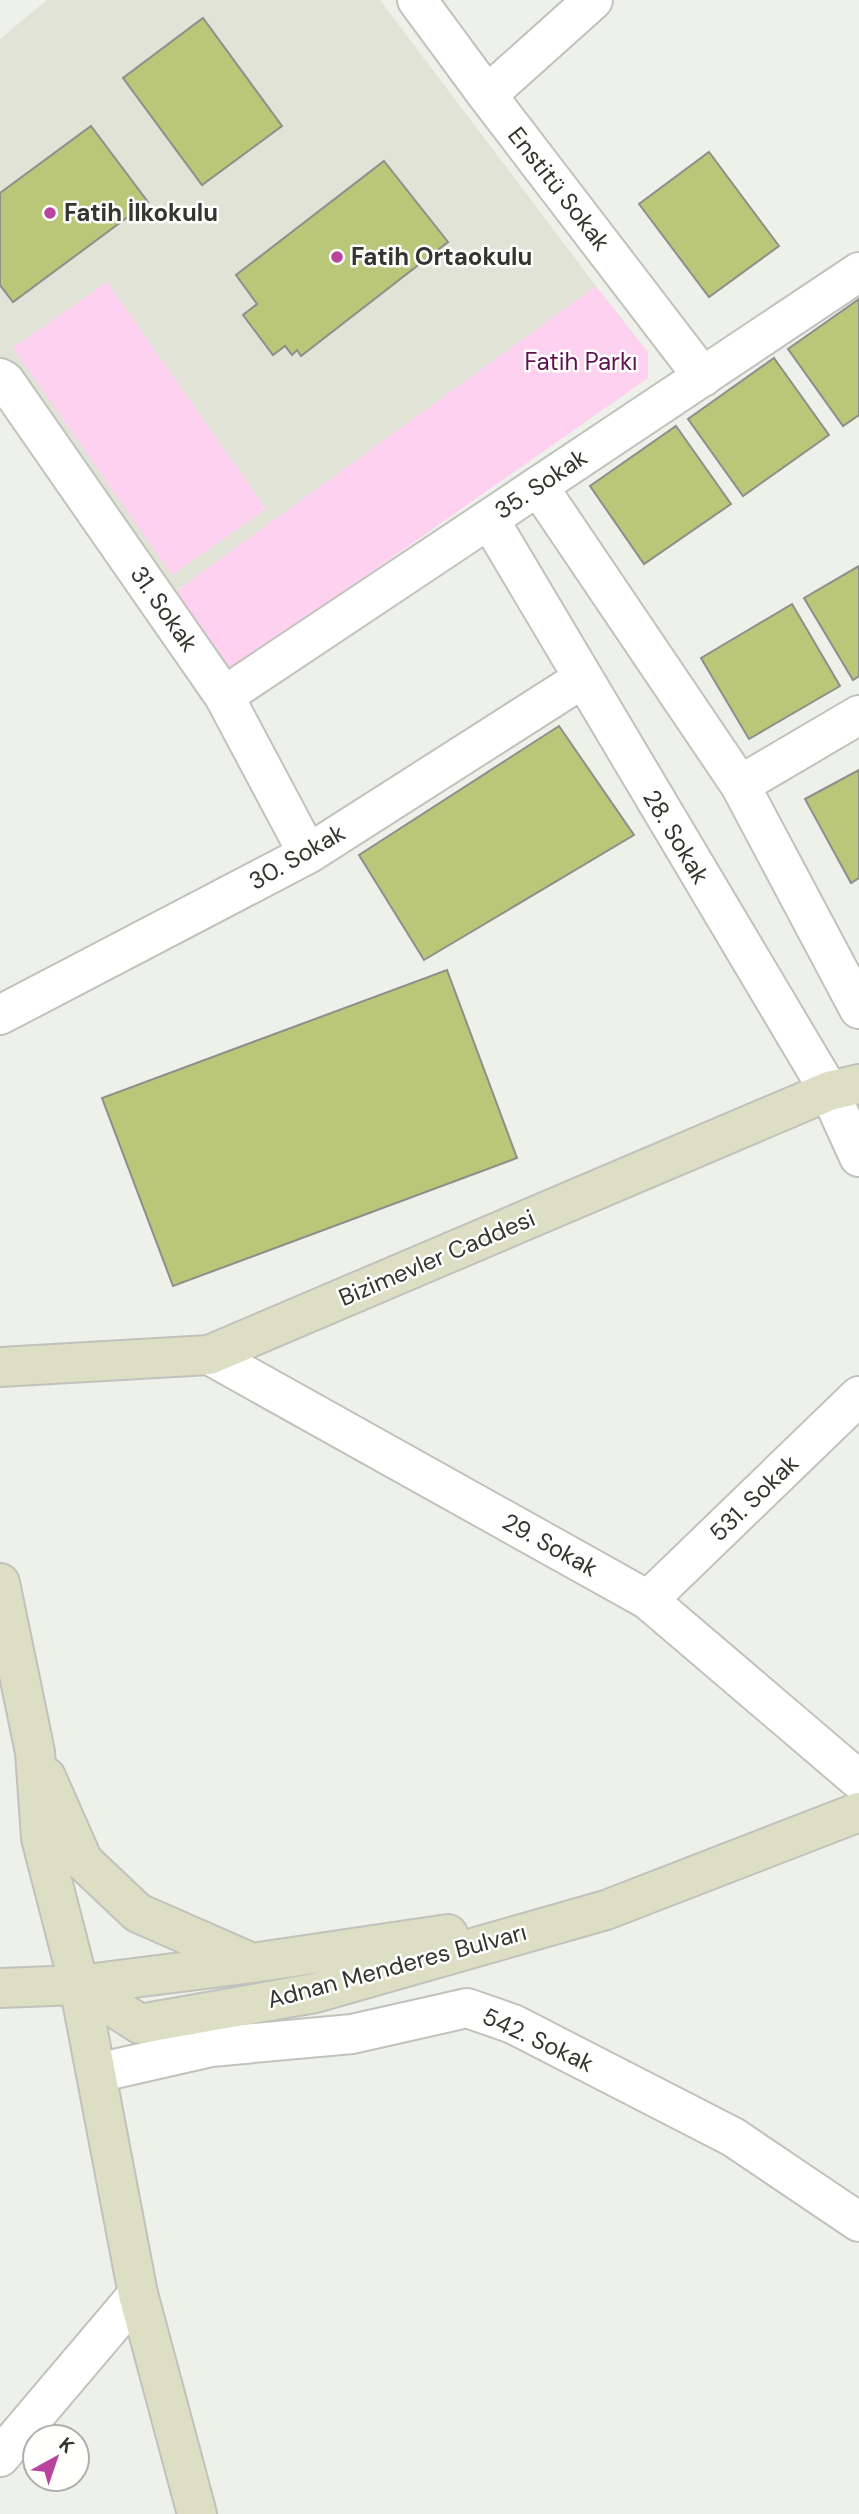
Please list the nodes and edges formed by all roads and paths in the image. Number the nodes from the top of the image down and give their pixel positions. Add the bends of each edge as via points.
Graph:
1 (417, 0) edge
2 (593, 0) edge
3 (487, 95) junction
4 (859, 272) edge
5 (703, 377) junction
6 (0, 378) edge
7 (538, 486) junction
8 (489, 519) junction
9 (582, 679) junction
10 (224, 696) junction
11 (859, 715) edge
12 (740, 785) junction
13 (308, 854) junction
14 (859, 1009) edge
15 (0, 1015) edge
16 (844, 1088) edge
17 (859, 1157) edge
18 (209, 1355) junction
19 (0, 1367) edge
20 (859, 1396) edge
21 (0, 1583) edge
22 (648, 1600) junction
23 (35, 1752) junction
24 (859, 1780) edge
25 (859, 1812) edge
26 (606, 1910) junction
27 (252, 1963) junction
28 (79, 1984) junction
29 (0, 1988) edge
30 (97, 2073) junction
31 (859, 2222) edge
32 (138, 2294) junction
33 (0, 2457) edge
34 (197, 2514) edge

1 - 3 street, Enstitü Sokak
2 - 3 street
3 - 5 street, Enstitü Sokak
4 - 5 street, 35. Sokak
5 - 7 street, 35. Sokak
6 - 10 street, 31. Sokak
7 - 8 street, 35. Sokak
7 - 12 street
8 - 9 street, 28. Sokak
8 - 10 street, 35. Sokak
9 - 13 street, 30. Sokak
9 - 16 street, 28. Sokak
10 - 13 street, 31. Sokak
11 - 12 street
12 - 14 street
13 - 15 street, 30. Sokak
16 - 17 street, 28. Sokak
16 - 18 main road, Bizimevler Caddesi
18 - 19 main road, Bizimevler Caddesi
18 - 22 street, 29. Sokak
20 - 22 street, 531. Sokak
21 - 23 main road
22 - 24 street, 29. Sokak
23 - 27 main road, Adnan Menderes Bulvarı via 83,1861 138,1913
23 - 28 main road via 41,1838
25 - 26 main road, Adnan Menderes Bulvarı
26 - 27 main road, Adnan Menderes Bulvarı
26 - 28 main road, Adnan Menderes Bulvarı via 315,1993 140,2024
27 - 28 main road, Adnan Menderes Bulvarı
28 - 29 main road
28 - 30 main road
30 - 31 street, 542. Sokak via 211,2047 352,2034 467,2008 513,2024 733,2137
30 - 32 main road
32 - 33 street
32 - 34 main road

